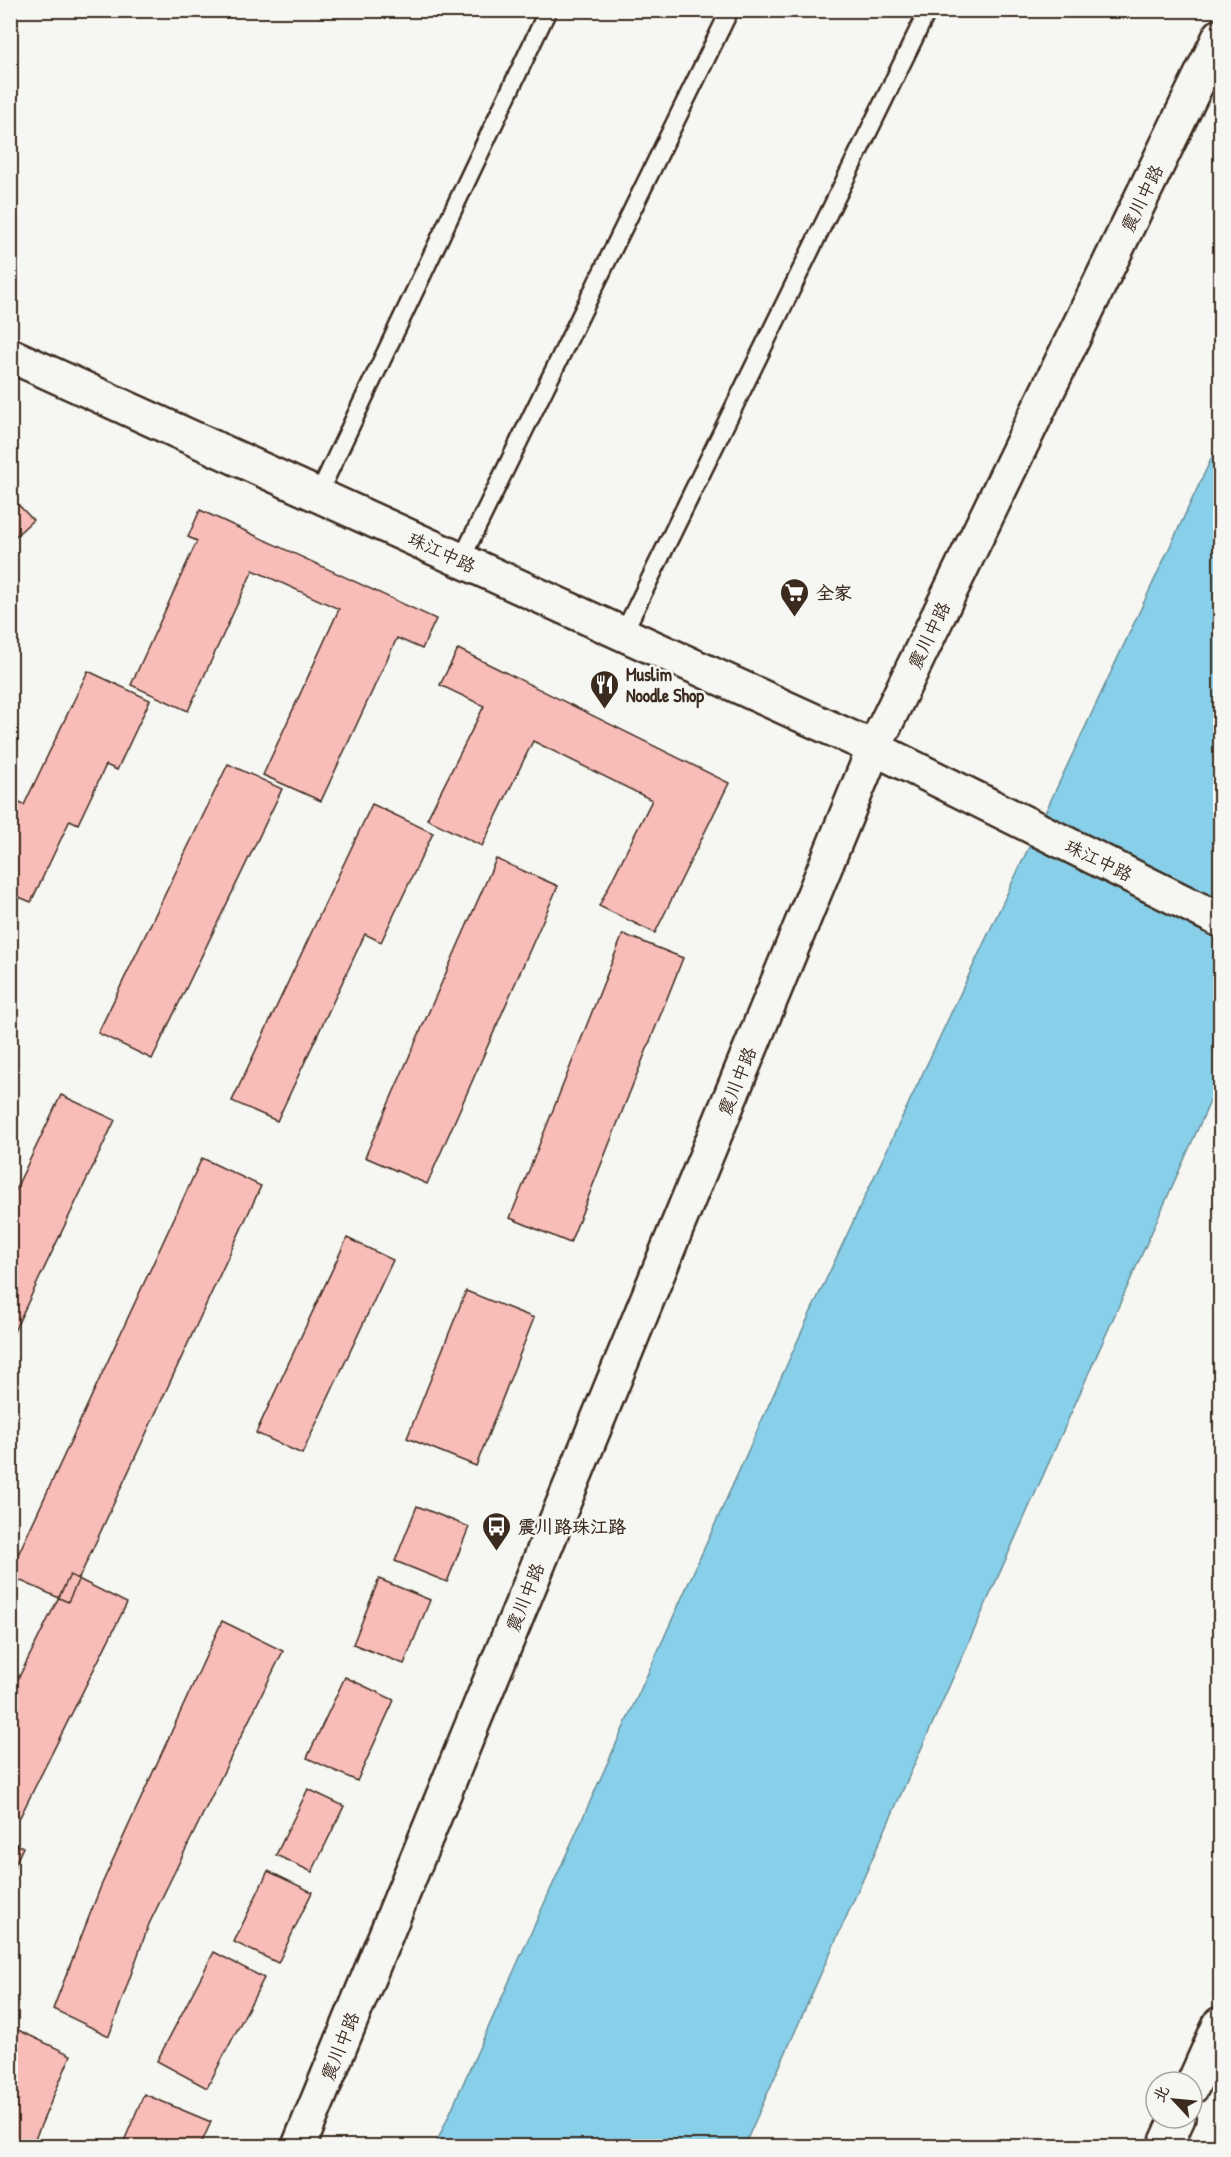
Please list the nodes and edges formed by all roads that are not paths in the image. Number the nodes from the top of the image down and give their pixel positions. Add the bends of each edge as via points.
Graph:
1 (548, 10) edge
2 (730, 10) edge
3 (928, 10) edge
4 (1221, 36) edge
5 (10, 355) edge
6 (318, 495) junction
7 (461, 560) junction
8 (623, 634) junction
9 (874, 748) junction
10 (1221, 920) edge
11 (1221, 2024) edge
12 (1200, 2070) edge
13 (1172, 2130) edge
14 (298, 2146) edge
15 (1165, 2146) edge

1 - 6 lane
2 - 7 lane
3 - 8 lane
4 - 9 street, 震川中路
5 - 6 street, 珠江中路
6 - 7 street, 珠江中路
7 - 8 street, 珠江中路
8 - 9 street, 珠江中路
9 - 10 street, 珠江中路
9 - 14 street, 震川中路
11 - 12 street
13 - 15 street

